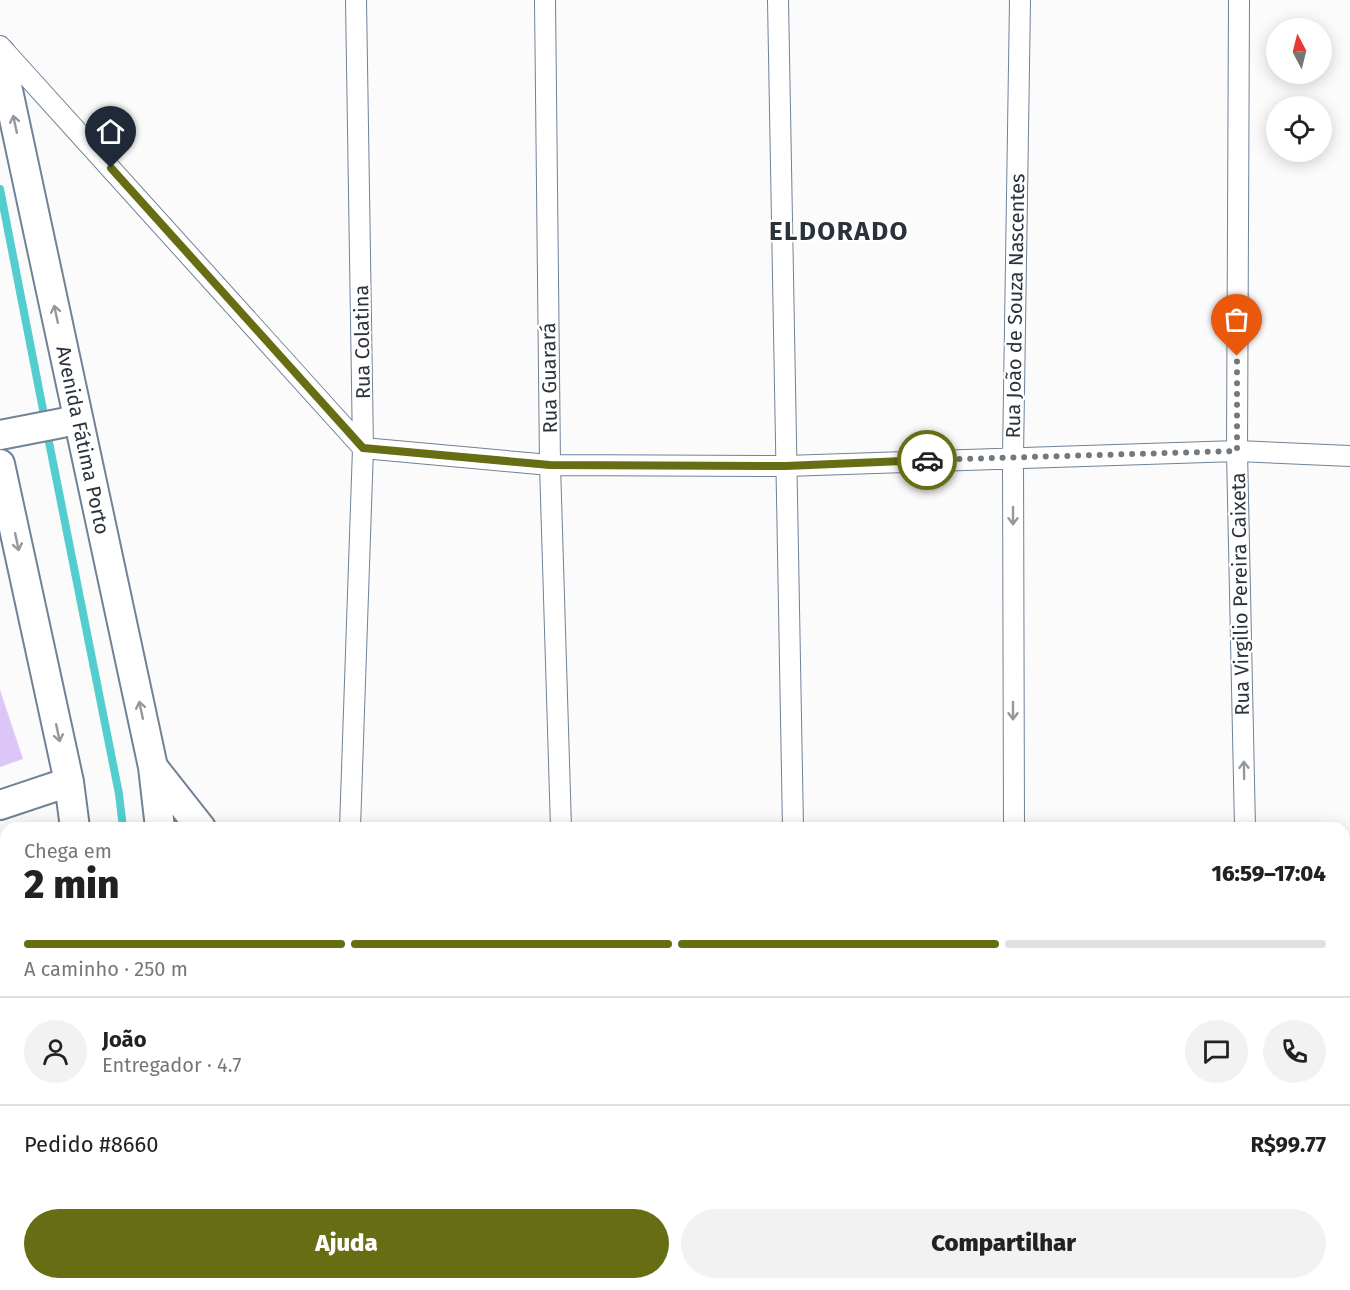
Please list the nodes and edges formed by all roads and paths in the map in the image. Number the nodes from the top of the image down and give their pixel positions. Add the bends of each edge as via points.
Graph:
1 (357, 0) edge
2 (545, 0) edge
3 (778, 0) edge
4 (1020, 0) edge
5 (1239, 0) edge
6 (0, 46) edge
7 (0, 53) edge
8 (70, 420) junction
9 (5, 434) edge
10 (363, 448) junction
11 (1237, 451) junction
12 (1350, 456) edge
13 (1013, 457) junction
14 (0, 465) edge
15 (550, 465) junction
16 (786, 466) junction
17 (153, 767) junction
18 (69, 782) junction
19 (0, 805) edge
20 (74, 822) edge
21 (159, 822) edge
22 (196, 822) edge
23 (350, 822) edge
24 (561, 822) edge
25 (793, 822) edge
26 (1014, 822) edge
27 (1245, 822) edge

1 - 10 street, Rua Colatina
2 - 15 street, Rua Guarará
3 - 16 street
4 - 13 street, Rua João de Souza Nascentes
5 - 11 street, Rua Virgilio Pereira Caixeta
6 - 10 street
8 -> 7 main road, Avenida Fátima Porto
8 - 9 main road
17 -> 8 main road, Avenida Fátima Porto
10 - 15 street
10 - 23 street, Rua Colatina
11 - 12 street
11 - 13 street
27 -> 11 street, Rua Virgilio Pereira Caixeta
13 - 16 street
13 -> 26 street, Rua João de Souza Nascentes
14 -> 18 main road
15 - 16 street
15 - 24 street, Rua Guarará
16 - 25 street
17 - 21 main road, Avenida Fátima Porto
17 - 22 main road
18 - 19 main road
18 - 20 main road

